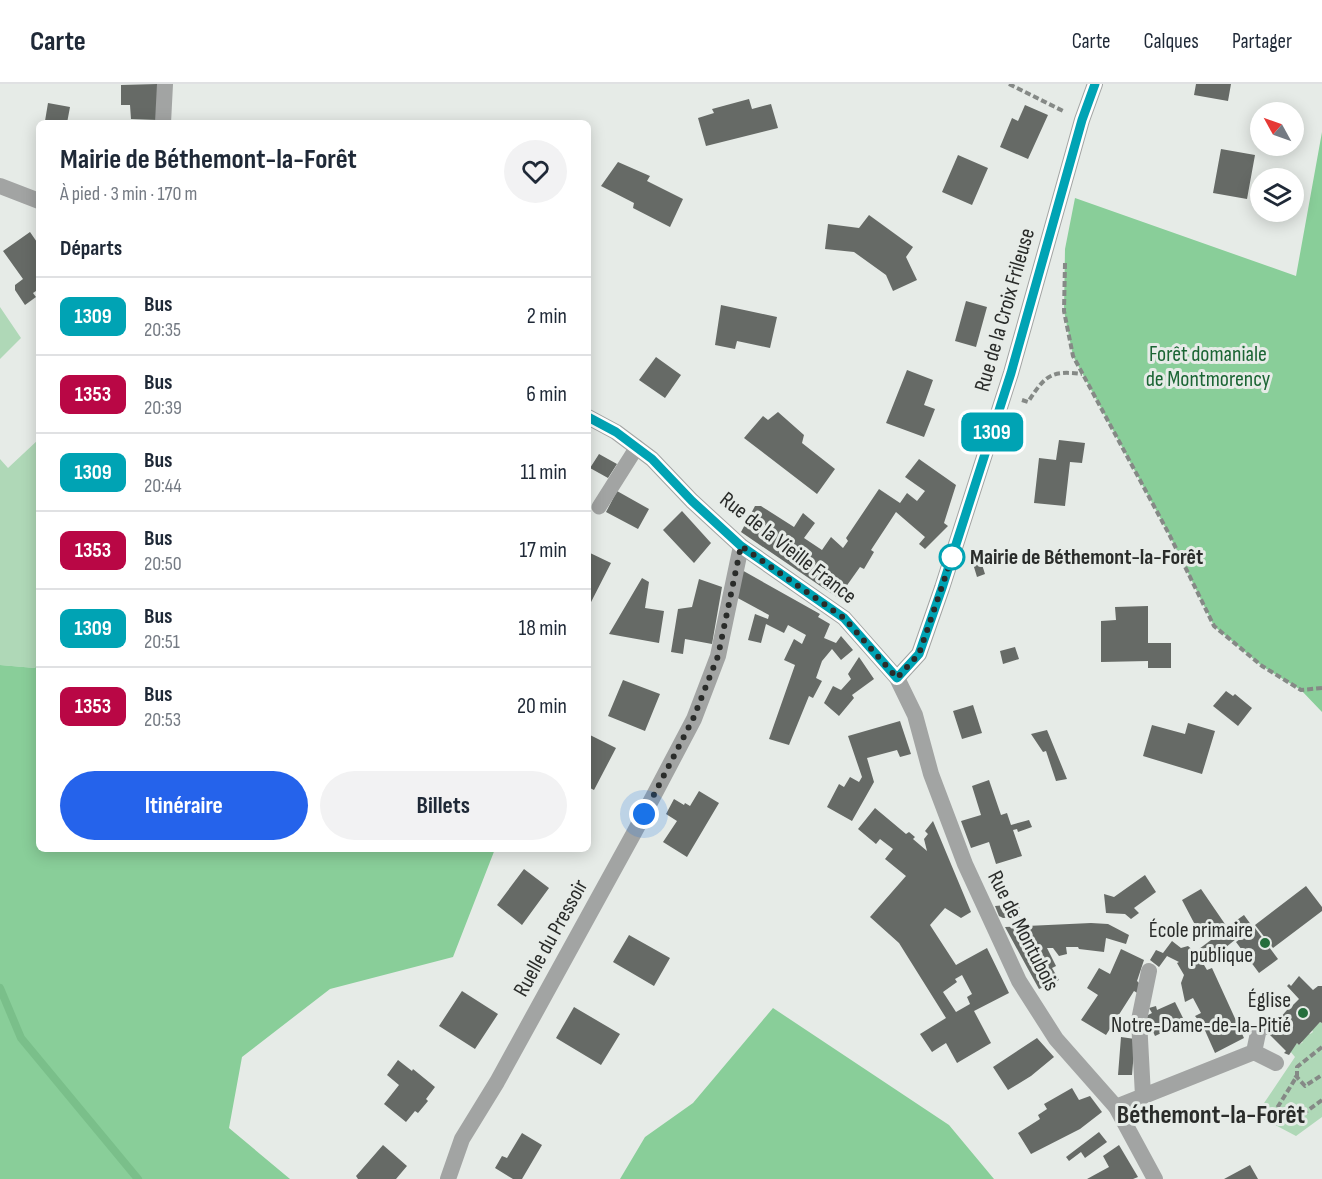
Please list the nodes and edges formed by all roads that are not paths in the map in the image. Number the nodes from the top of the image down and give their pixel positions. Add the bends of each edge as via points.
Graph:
1 (165, 84) edge
2 (1095, 84) edge
3 (163, 120) edge
4 (0, 186) edge
5 (36, 200) edge
6 (591, 419) edge
7 (636, 447) junction
8 (599, 507) dead end
9 (741, 546) junction
10 (897, 678) junction
11 (1149, 971) dead end
12 (1258, 1033) dead end
13 (1254, 1052) junction
14 (1276, 1063) dead end
15 (1143, 1096) junction
16 (1116, 1107) junction
17 (448, 1179) edge
18 (1155, 1179) edge

1 - 3 street
2 - 10 street, Rue de la Croix Frileuse via 1011,373 942,588 919,654
4 - 5 street
6 - 7 street, Rue de la Vieille France
7 - 8 lane
7 - 9 street, Rue de la Vieille France
9 - 10 street, Rue de la Vieille France via 844,618
9 - 17 street, Ruelle du Pressoir via 718,656 693,719 634,833 462,1139
10 - 16 street, Rue de Montubois via 915,715 965,864 1019,981 1056,1039
11 - 15 street via 1139,1020
12 - 13 street
13 - 14 street
13 - 15 street
15 - 16 street
16 - 18 street, Rue de Montubois

